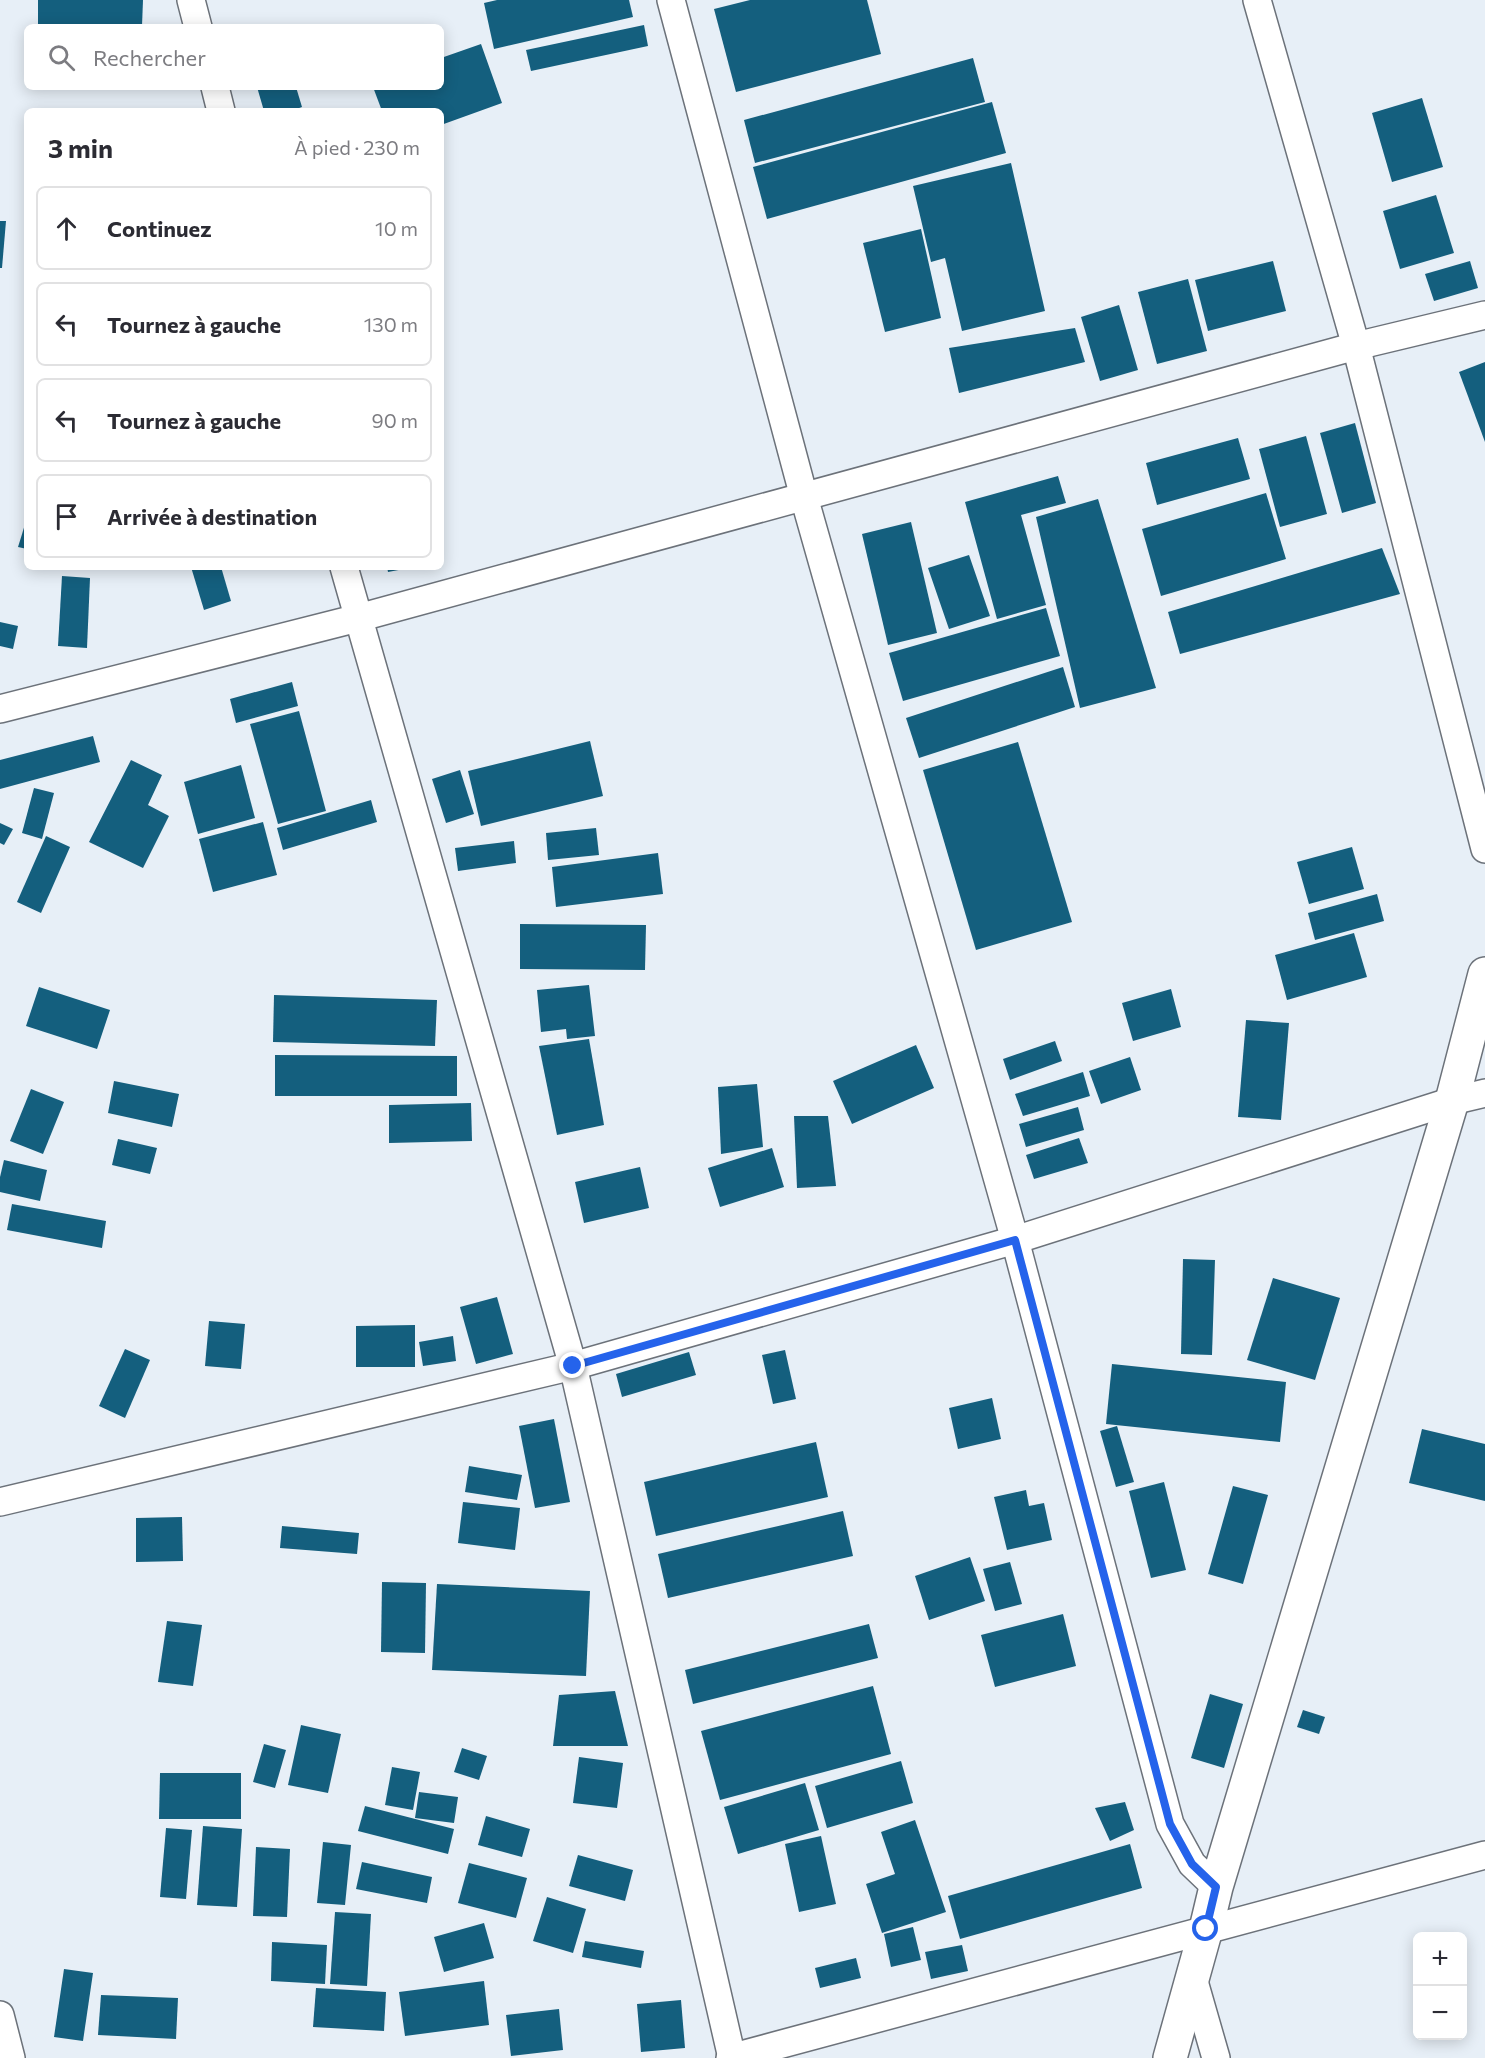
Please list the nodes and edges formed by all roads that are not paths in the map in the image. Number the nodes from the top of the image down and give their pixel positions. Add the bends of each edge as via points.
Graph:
1 (191, 0) edge
2 (671, 0) edge
3 (1257, 0) edge
4 (197, 24) edge
5 (215, 90) edge
6 (220, 108) edge
7 (1485, 315) edge
8 (1356, 346) junction
9 (804, 497) junction
10 (345, 570) edge
11 (358, 618) junction
12 (0, 709) edge
13 (1485, 849) edge
14 (1485, 974) edge
15 (1485, 1093) edge
16 (1452, 1101) junction
17 (1015, 1240) junction
18 (573, 1366) junction
19 (0, 1502) edge
20 (1485, 1855) edge
21 (1216, 1887) junction
22 (1206, 1929) junction
23 (1193, 1978) junction
24 (0, 2015) edge
25 (11, 2058) edge
26 (731, 2058) edge
27 (1170, 2058) edge
28 (1216, 2058) edge

1 - 4 street
2 - 9 street
3 - 8 street
5 - 6 street
7 - 8 street
8 - 9 street
8 - 13 street
9 - 11 street
9 - 17 street
10 - 11 street
11 - 12 street
11 - 18 street
14 - 16 main road
15 - 16 street
16 - 17 street
16 - 21 main road
17 - 18 street
17 - 21 street via 1170,1824 1192,1864
18 - 19 street
18 - 26 street
20 - 22 street
21 - 22 main road
22 - 23 main road
22 - 26 street
23 - 27 main road
23 - 28 street
24 - 25 street

